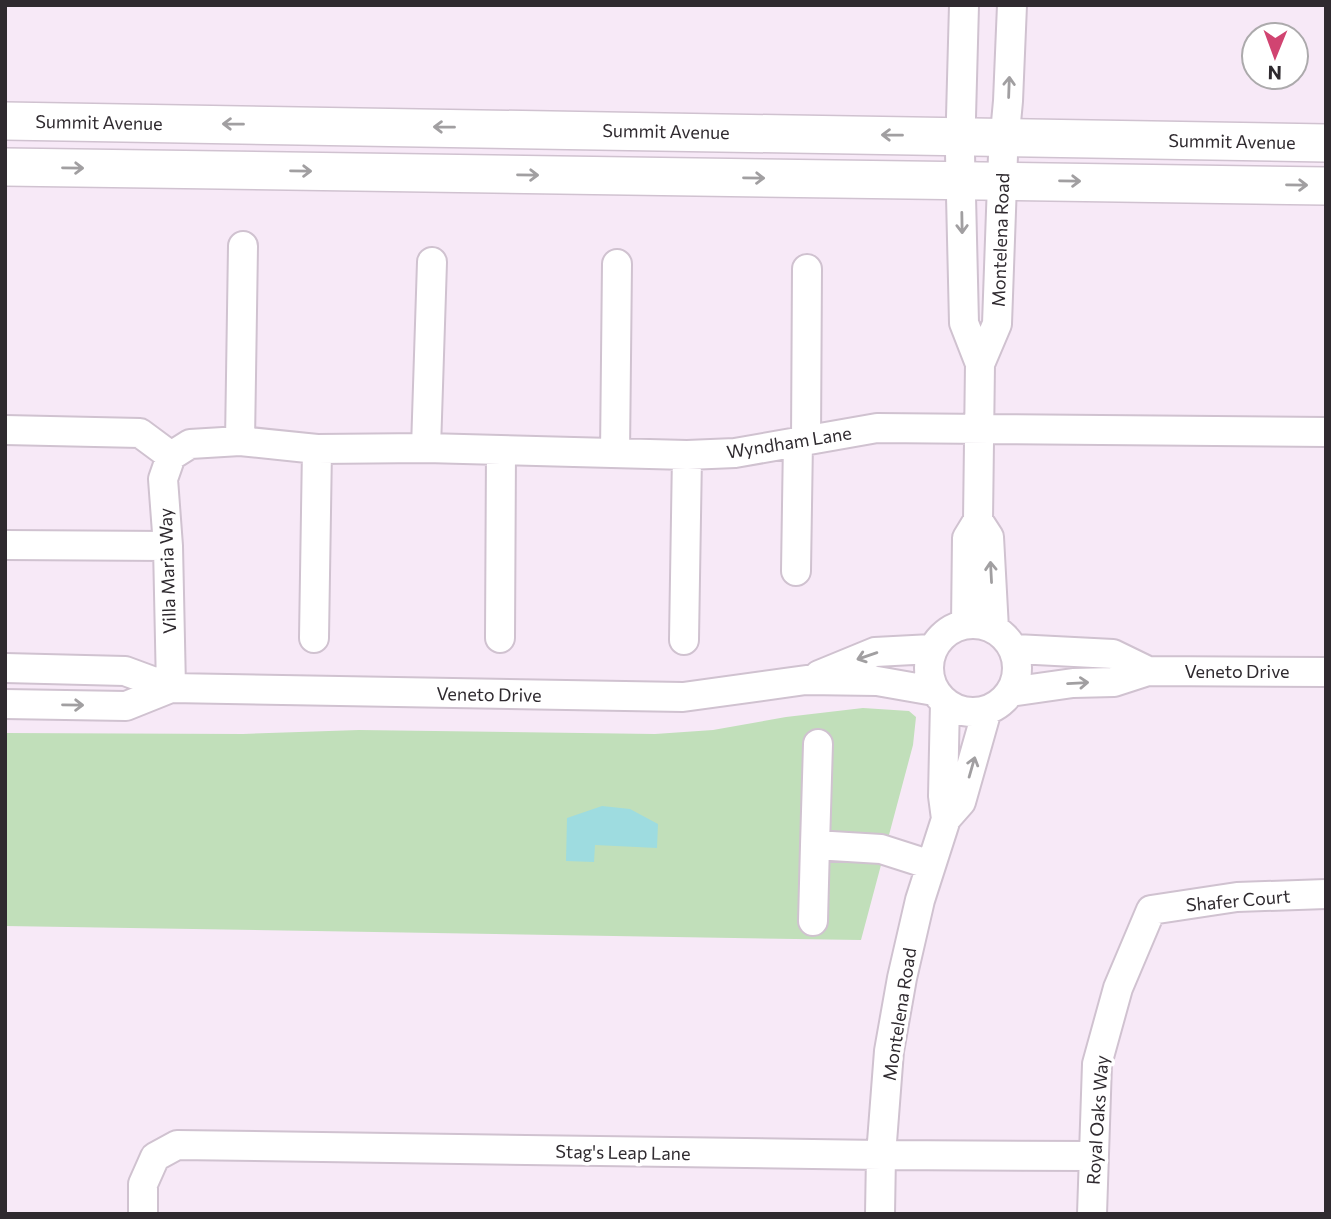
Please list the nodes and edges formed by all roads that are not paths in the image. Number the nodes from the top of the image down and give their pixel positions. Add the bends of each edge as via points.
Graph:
1 (964, 5) edge
2 (1012, 5) edge
3 (5, 121) edge
4 (1326, 142) edge
5 (960, 157) junction
6 (1003, 157) junction
7 (5, 167) edge
8 (1326, 186) edge
9 (243, 246) dead end
10 (432, 262) dead end
11 (617, 264) dead end
12 (807, 269) dead end
13 (979, 364) junction
14 (977, 428) junction
15 (5, 430) edge
16 (1326, 432) edge
17 (802, 440) junction
18 (240, 441) junction
19 (426, 448) junction
20 (317, 449) junction
21 (501, 451) junction
22 (615, 453) junction
23 (687, 455) junction
24 (171, 456) junction
25 (978, 520) junction
26 (5, 545) edge
27 (169, 546) junction
28 (796, 571) dead end
29 (965, 624) junction
30 (994, 629) junction
31 (314, 638) dead end
32 (500, 638) dead end
33 (684, 640) dead end
34 (932, 649) junction
35 (1014, 649) junction
36 (5, 668) edge
37 (1148, 670) junction
38 (1326, 672) edge
39 (806, 680) junction
40 (170, 688) junction
41 (1010, 692) junction
42 (939, 696) junction
43 (5, 704) edge
44 (987, 710) junction
45 (818, 744) dead end
46 (946, 819) junction
47 (815, 845) junction
48 (931, 865) junction
49 (1326, 894) edge
50 (1151, 910) joint
51 (813, 921) dead end
52 (881, 1155) junction
53 (1094, 1156) junction
54 (143, 1214) edge
55 (880, 1214) edge
56 (1092, 1214) edge

1 - 5 street, Montelena Road
6 -> 2 street, Montelena Road
5 -> 3 main road, Summit Avenue
4 - 6 main road, Summit Avenue
5 - 6 main road, Summit Avenue
7 -> 5 main road, Summit Avenue
5 -> 13 street, Montelena Road via 964,323
6 -> 8 main road, Summit Avenue
6 - 13 street, Montelena Road via 997,324
9 - 18 street
10 - 19 street
11 - 22 street
12 - 17 street
13 - 14 street, Montelena Road
14 - 16 street, Wyndham Lane
14 - 17 street, Wyndham Lane via 877,428
14 - 25 street, Montelena Road
15 - 24 street via 140,433
17 - 23 street, Wyndham Lane via 735,453
17 - 28 street
18 - 20 street, Wyndham Lane
18 - 24 street, Wyndham Lane via 190,444
19 - 20 street, Wyndham Lane
19 - 21 street, Wyndham Lane
20 - 31 street
21 - 22 street, Wyndham Lane
21 - 32 street
22 - 23 street, Wyndham Lane
23 - 33 street
24 - 27 street, Villa Maria Way via 163,479
25 - 29 street, Montelena Road via 967,538
30 -> 25 street, Montelena Road via 989,537
26 - 27 street
27 - 40 street, Villa Maria Way
29 - 30 street
29 - 34 street via 946,632
30 - 35 street
34 -> 39 street, Veneto Drive via 875,652
34 - 42 street via 928,674
35 - 37 street, Veneto Drive via 1113,654
35 - 41 street via 1017,671
36 - 40 street, Veneto Drive via 125,671
37 - 38 street, Veneto Drive
41 -> 37 street, Veneto Drive via 1114,682
39 - 40 street, Veneto Drive via 683,697
39 - 42 street, Veneto Drive via 877,681
43 -> 40 street, Veneto Drive via 126,706
41 - 44 street
42 - 44 street via 965,712
42 - 46 street, Montelena Road
46 -> 44 street, Montelena Road via 961,802
45 - 47 street
46 - 48 street, Montelena Road
47 - 48 street via 881,849
47 - 51 street
48 - 52 street, Montelena Road via 891,1039
49 - 50 street, Shafer Court via 1237,897
50 - 53 street, Royal Oaks Way via 1118,988 1097,1065
52 - 53 street, Stag's Leap Lane
52 - 54 street, Stag's Leap Lane via 177,1145 155,1157 143,1184
52 - 55 street, Montelena Road
53 - 56 street, Royal Oaks Way

